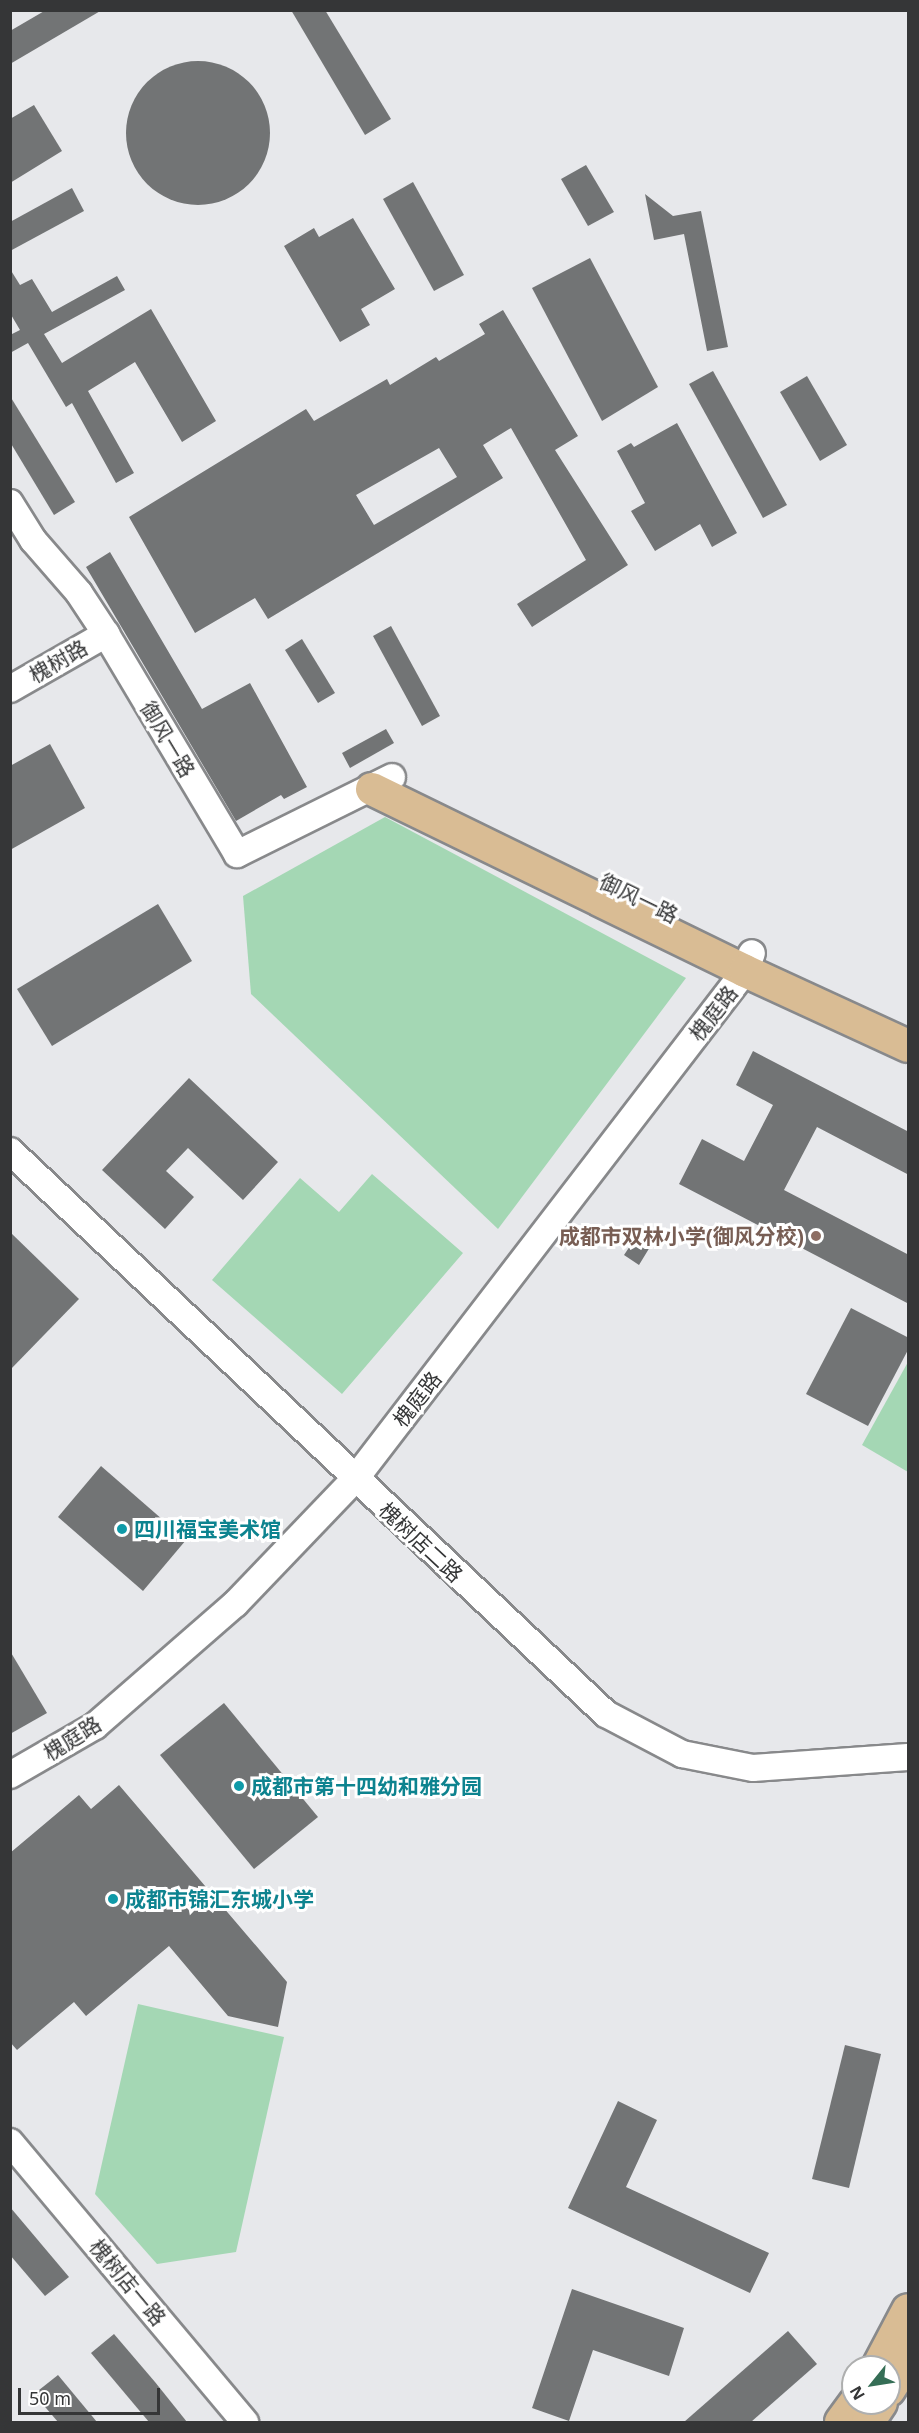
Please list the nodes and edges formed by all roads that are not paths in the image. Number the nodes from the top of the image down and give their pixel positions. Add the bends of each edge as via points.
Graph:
1 (10, 503) edge
2 (106, 634) junction
3 (10, 688) edge
4 (382, 783) joint
5 (749, 962) junction
6 (909, 1024) edge
7 (909, 1046) edge
8 (10, 1151) edge
9 (355, 1479) junction
10 (909, 1757) edge
11 (10, 1775) edge
12 (10, 2142) edge
13 (909, 2310) edge
14 (885, 2355) edge
15 (245, 2422) edge

1 - 2 street, 御风一路 via 33,540 79,593
2 - 3 street, 槐树路
2 - 4 street, 御风一路 via 237,854
4 - 5 main road, 御风一路
5 - 6 main road, 御风一路
5 - 7 main road, 御风一路
5 - 9 street, 槐庭路
8 - 9 street, 槐树店二路
9 - 10 street, 槐树店二路 via 606,1714 682,1754 753,1768
9 - 11 street, 槐庭路 via 235,1604 95,1726
12 - 15 street, 槐树店一路
13 - 14 main road

